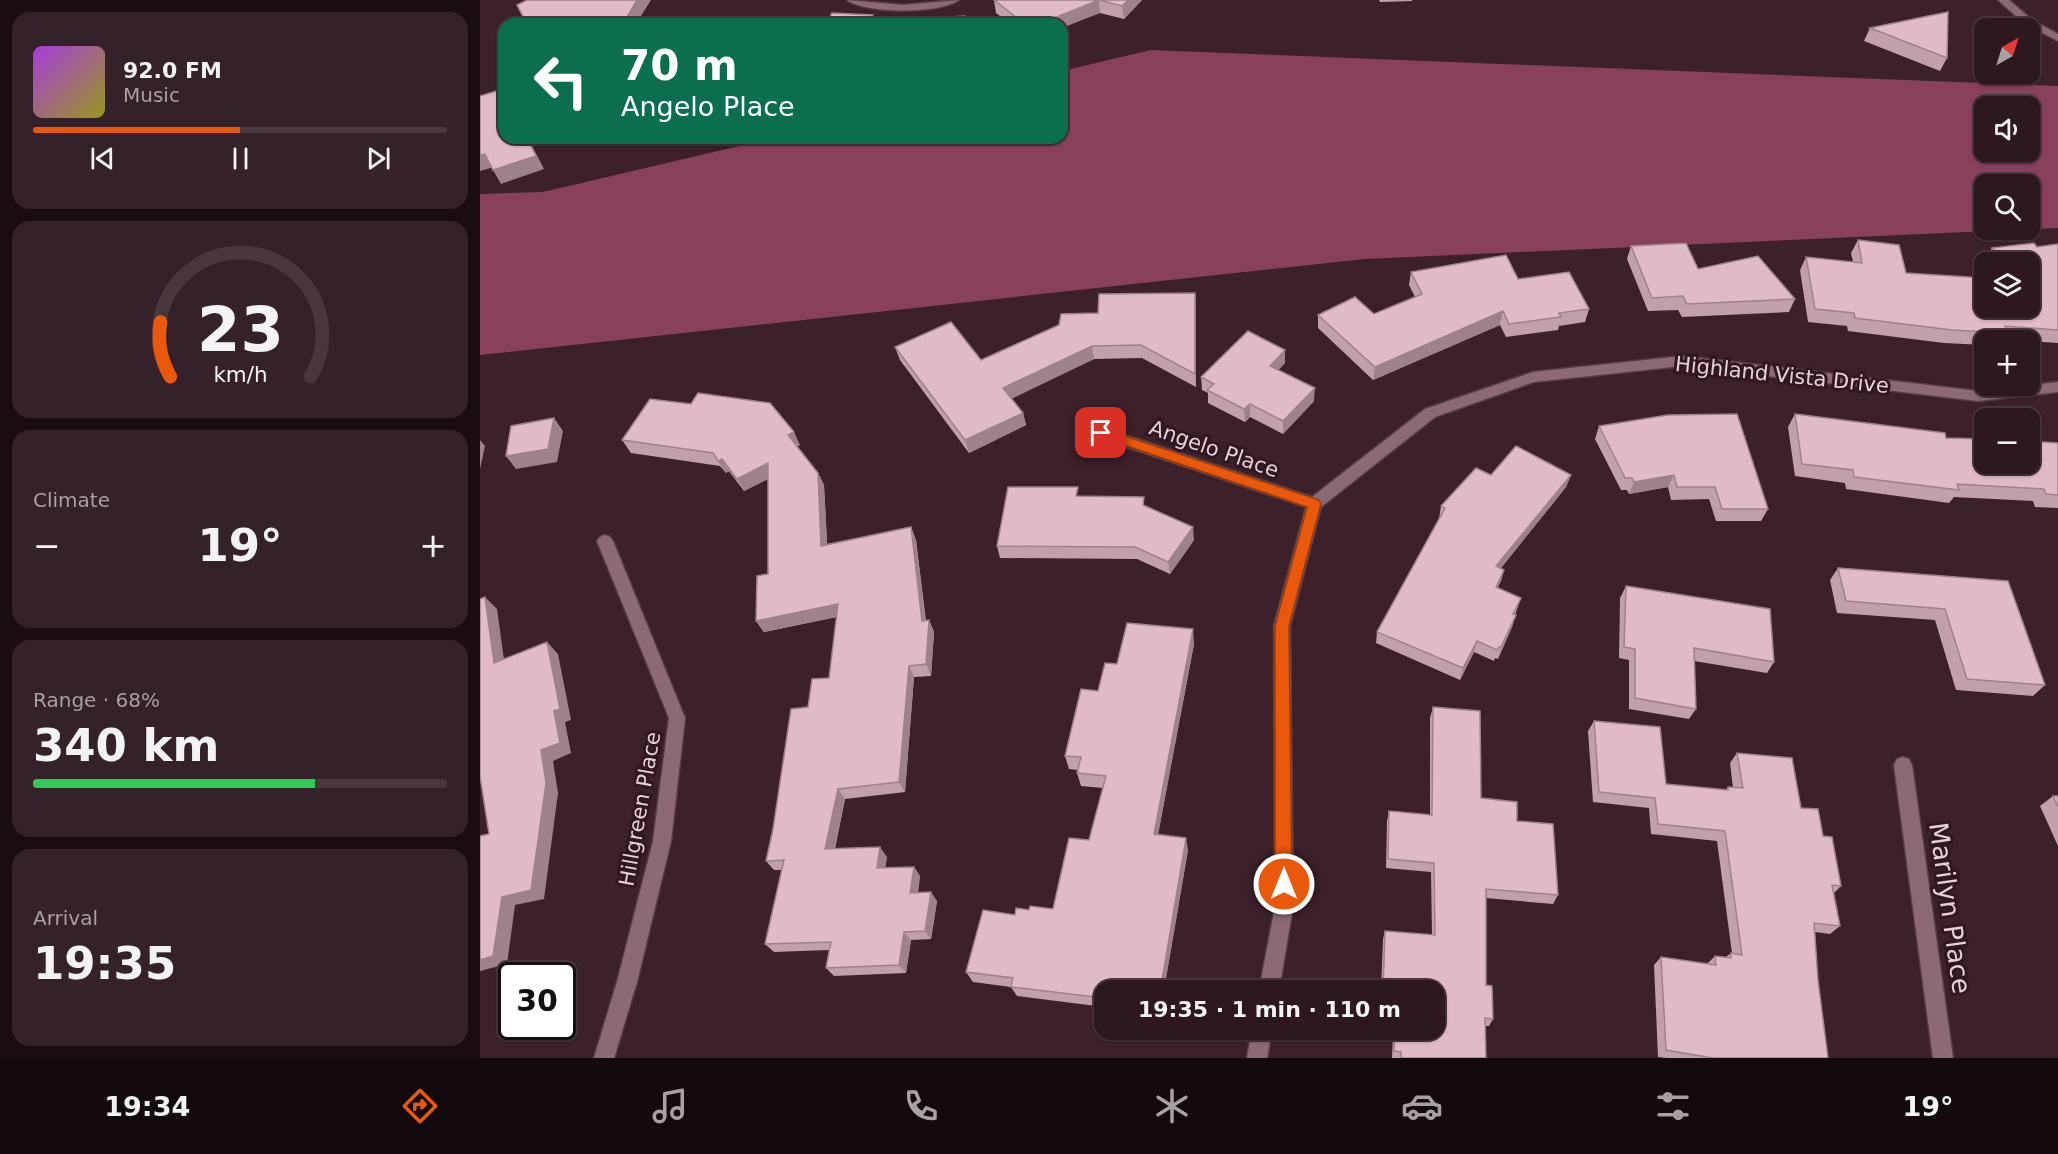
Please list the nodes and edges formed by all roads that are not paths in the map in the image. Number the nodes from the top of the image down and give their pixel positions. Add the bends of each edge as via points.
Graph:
1 (852, 0) edge
2 (954, 0) edge
3 (2003, 0) edge
4 (2058, 38) edge
5 (2058, 387) edge
6 (1101, 433) dead end
7 (1314, 504) junction
8 (605, 541) dead end
9 (1903, 765) dead end
10 (1271, 980) edge
11 (1260, 1040) edge
12 (604, 1058) edge
13 (1257, 1058) edge
14 (1942, 1058) edge

1 - 2 street via 905,7
3 - 4 street via 2017,15
5 - 7 street, Highland Vista Drive via 1978,396 1682,361 1533,377 1430,413
6 - 7 street, Angelo Place
7 - 10 street via 1282,626 1284,907
8 - 12 street, Hillgreen Place via 677,718 662,841
9 - 14 street, Marilyn Place
11 - 13 street

